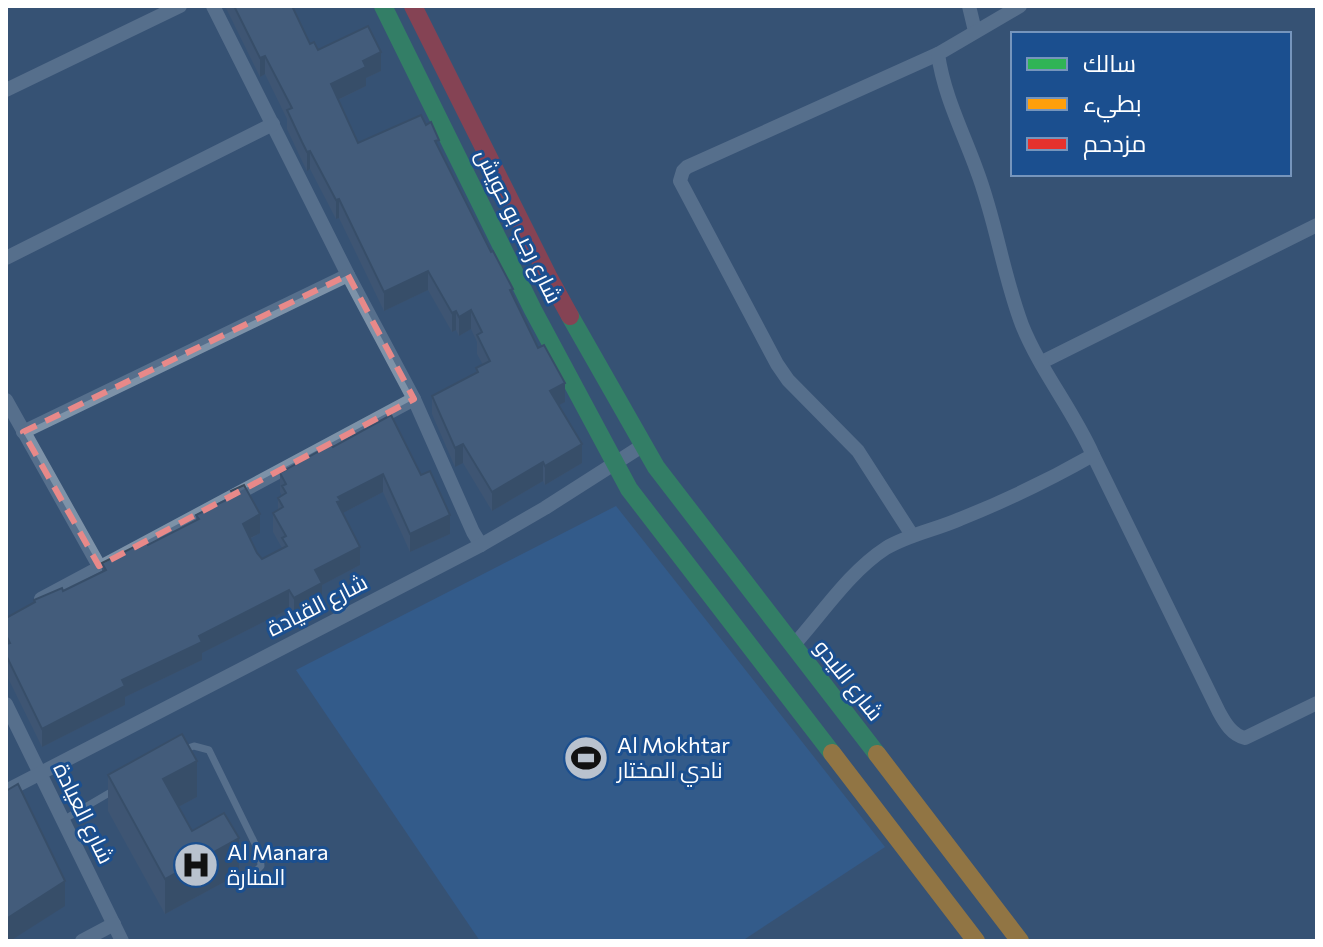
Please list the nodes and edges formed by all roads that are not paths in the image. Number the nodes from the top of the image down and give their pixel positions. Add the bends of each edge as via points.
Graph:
1 (180, 6) edge
2 (213, 6) edge
3 (383, 6) edge
4 (413, 6) edge
5 (969, 6) edge
6 (1020, 6) edge
7 (975, 31) junction
8 (938, 54) junction
9 (6, 90) edge
10 (273, 124) junction
11 (1317, 225) edge
12 (6, 258) edge
13 (348, 275) junction
14 (1042, 362) junction
15 (414, 399) junction
16 (6, 400) edge
17 (23, 432) junction
18 (642, 446) junction
19 (1093, 455) junction
20 (615, 465) junction
21 (912, 535) junction
22 (481, 545) junction
23 (99, 566) junction
24 (33, 604) edge
25 (793, 646) junction
26 (1317, 703) edge
27 (6, 704) edge
28 (171, 757) edge
29 (40, 773) junction
30 (130, 780) edge
31 (6, 791) edge
32 (63, 820) junction
33 (253, 874) dead end
34 (114, 924) junction
35 (82, 941) edge
36 (122, 941) edge
37 (976, 941) edge
38 (1020, 941) edge

1 - 9 street
2 - 10 street
3 - 20 main road, شارع رجب بو حويش
4 - 18 main road, شارع رجب بو حويش via 548,276
5 - 7 street
6 - 7 street
7 - 8 street
8 - 14 street via 1023,327
8 - 21 street via 687,167 680,181 777,364 858,451
10 - 12 street
10 - 13 street
11 - 14 street
13 - 15 street
13 - 17 street
14 - 19 street
15 - 22 street
15 - 23 street
16 - 17 street
17 - 23 street
18 - 20 street, شارع القيادة
18 - 25 main road, شارع الليدو
19 - 21 street via 958,520
19 - 26 street via 1232,731 1245,738
20 - 22 street, شارع القيادة
20 - 37 main road
21 - 25 street via 858,571
22 - 29 street, شارع القيادة
23 - 24 street
25 - 38 main road, شارع الليدو
27 - 29 street, شارع العيادة
28 - 33 lane via 194,746 209,750 260,854 261,866
29 - 31 street, شارع القيادة
29 - 32 street, شارع العيادة
30 - 32 lane
32 - 34 street, شارع العيادة
34 - 35 street
34 - 36 street, شارع العيادة

